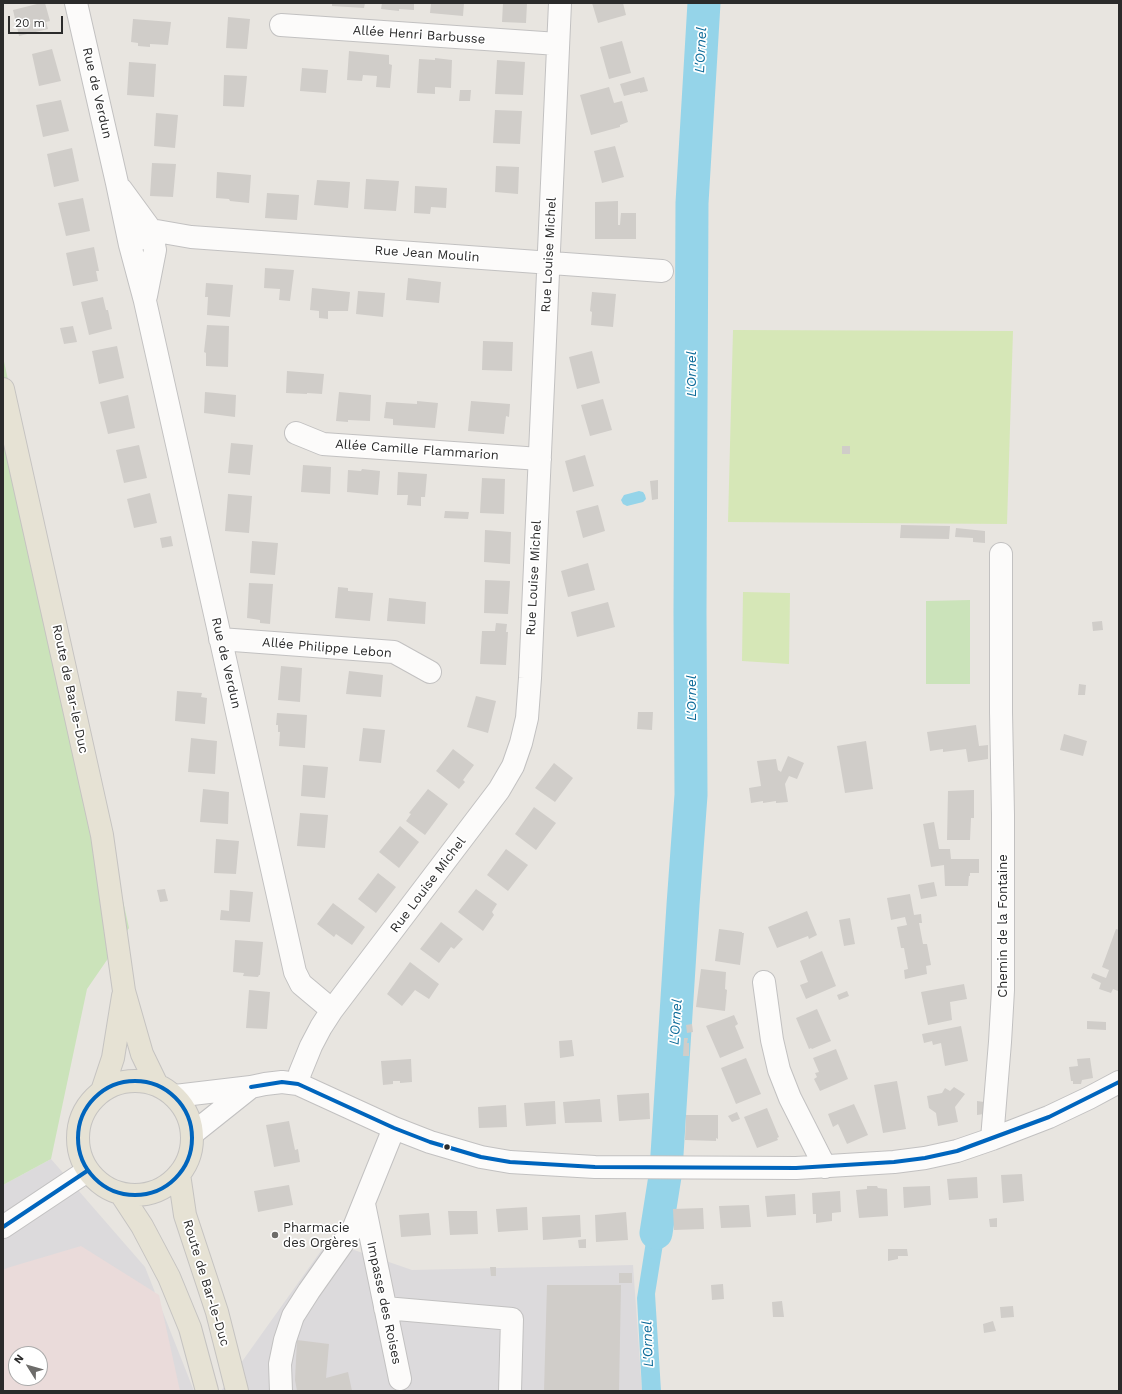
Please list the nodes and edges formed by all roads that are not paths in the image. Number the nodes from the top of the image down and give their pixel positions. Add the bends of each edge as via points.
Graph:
1 (76, 3) edge
2 (560, 3) edge
3 (280, 25) dead end
4 (558, 44) junction
5 (117, 183) junction
6 (153, 240) junction
7 (130, 246) junction
8 (549, 263) junction
9 (662, 271) dead end
10 (144, 301) junction
11 (3, 389) edge
12 (296, 433) dead end
13 (540, 459) junction
14 (1001, 554) dead end
15 (220, 639) junction
16 (430, 672) dead end
17 (764, 982) dead end
18 (124, 991) junction
19 (332, 1010) junction
20 (1119, 1082) edge
21 (298, 1084) junction
22 (251, 1087) junction
23 (102, 1091) junction
24 (166, 1091) junction
25 (394, 1128) junction
26 (192, 1134) junction
27 (992, 1139) junction
28 (825, 1167) junction
29 (88, 1171) junction
30 (179, 1174) junction
31 (122, 1194) junction
32 (364, 1204) junction
33 (3, 1227) edge
34 (385, 1308) junction
35 (400, 1379) dead end
36 (207, 1391) edge
37 (237, 1391) edge
38 (281, 1391) edge
39 (510, 1391) edge

1 - 5 street, Rue de Verdun
2 - 4 street, Rue Louise Michel
3 - 4 street, Allée Henri Barbusse
4 - 8 street, Rue Louise Michel
5 - 6 street, Rue de Verdun
5 - 7 street, Rue de Verdun
6 - 7 street
6 - 8 street, Rue Jean Moulin via 191,237
6 - 10 street, Rue de Verdun
7 - 10 street, Rue de Verdun
8 - 9 street, Rue Jean Moulin
8 - 13 street, Rue Louise Michel
10 - 15 street, Rue de Verdun
11 - 18 main road, Route de Bar-le-Duc via 102,835
12 - 13 street, Allée Camille Flammarion via 323,444
13 - 19 street, Rue Louise Michel via 530,678 522,743 513,766 499,790
14 - 27 street, Chemin de la Fontaine via 1003,990
15 - 16 street, Allée Philippe Lebon via 394,652
15 - 19 street, Rue de Verdun via 295,972 301,984
17 - 28 street via 779,1070 790,1098
18 - 23 main road, Route de Bar-le-Duc via 113,1058
18 - 24 main road, Route de Bar-le-Duc via 142,1054
19 - 21 street, Rue Louise Michel via 311,1046
20 - 27 street via 1048,1117
21 - 22 street via 282,1082
21 - 25 street
22 - 24 street
22 - 26 street
23 - 24 main road via 112,1085 134,1081 146,1082
23 - 29 main road via 92,1099 79,1122 78,1148 81,1160
24 - 26 main road via 187,1114
25 - 28 street via 481,1157 510,1162 649,1168
25 - 32 street
26 - 30 main road via 187,1162
27 - 28 street via 925,1158
29 - 31 main road via 108,1190
29 - 33 street
30 - 31 main road via 168,1185 153,1193 137,1196
30 - 37 main road, Route de Bar-le-Duc via 185,1215 217,1312
31 - 36 main road via 168,1277 190,1328
32 - 34 street, Impasse des Roises
32 - 38 street via 354,1226 293,1316 280,1364
34 - 35 street, Impasse des Roises
34 - 39 street via 512,1319

